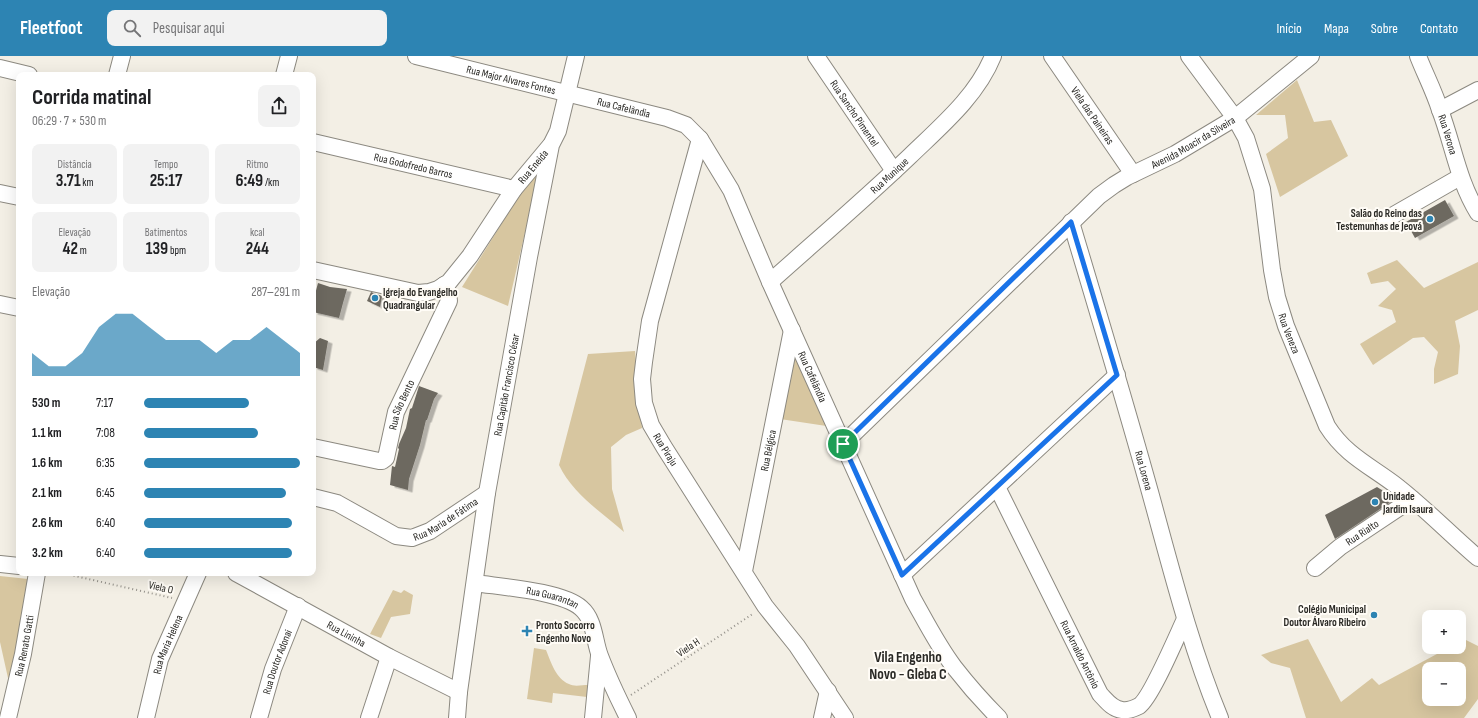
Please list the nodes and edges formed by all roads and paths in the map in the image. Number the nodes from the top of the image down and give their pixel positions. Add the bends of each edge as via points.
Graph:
1 (122, 56) edge
2 (289, 56) edge
3 (416, 56) edge
4 (576, 56) edge
5 (816, 56) edge
6 (993, 56) edge
7 (1052, 56) edge
8 (1189, 56) edge
9 (1311, 56) edge
10 (1418, 56) edge
11 (0, 68) edge
12 (17, 72) edge
13 (118, 72) edge
14 (285, 72) edge
15 (1478, 90) edge
16 (574, 96) junction
17 (1440, 110) junction
18 (1235, 118) junction
19 (700, 139) junction
20 (316, 143) edge
21 (551, 145) junction
22 (894, 171) junction
23 (1133, 174) junction
24 (1460, 177) junction
25 (514, 189) junction
26 (0, 193) edge
27 (16, 197) edge
28 (1478, 213) edge
29 (1385, 220) dead end
30 (1071, 222) junction
31 (316, 271) edge
32 (770, 282) junction
33 (444, 285) junction
34 (0, 304) edge
35 (16, 307) edge
36 (792, 330) junction
37 (1117, 375) junction
38 (843, 444) junction
39 (316, 448) edge
40 (997, 487) junction
41 (487, 493) junction
42 (316, 498) edge
43 (1412, 499) junction
44 (1478, 558) edge
45 (0, 564) edge
46 (16, 566) edge
47 (1314, 568) dead end
48 (744, 571) junction
49 (902, 575) junction
50 (36, 576) edge
51 (75, 576) edge
52 (197, 576) edge
53 (242, 576) edge
54 (475, 583) junction
55 (186, 601) junction
56 (298, 606) junction
57 (765, 606) junction
58 (1185, 619) junction
59 (599, 655) junction
60 (389, 657) junction
61 (828, 691) junction
62 (459, 692) junction
63 (0, 700) edge
64 (620, 702) junction
65 (3, 718) edge
66 (8, 718) edge
67 (146, 718) edge
68 (258, 718) edge
69 (369, 718) edge
70 (457, 718) edge
71 (593, 718) edge
72 (628, 718) edge
73 (822, 718) edge
74 (845, 718) edge
75 (999, 718) edge
76 (1220, 718) edge

1 - 13 street
2 - 14 street
3 - 16 street, Rua Major Alvares Fontes
4 - 16 street, Rua Capitão Francisco César
5 - 22 street, Rua Sancho Pimentel
6 - 22 street, Rua Munique via 970,95 942,126
7 - 23 street, Viela das Paineiras
8 - 18 street, Rua Veneza
9 - 18 street, Avenida Moacir da Silveira
10 - 17 street, Rua Verona
11 - 12 street
15 - 17 street
16 - 19 street, Rua Cafelândia via 667,118 686,125
16 - 21 street, Rua Capitão Francisco César
17 - 24 street, Rua Verona
18 - 23 street, Avenida Moacir da Silveira via 1175,154
18 - 43 street, Rua Veneza via 1246,138 1262,189 1277,297 1286,326 1327,426 1345,449
19 - 32 street, Rua Cafelândia via 731,190
19 - 48 street, Rua Piraju via 650,321 642,380 644,403 651,425 664,447
20 - 25 street, Rua Godofredo Barros
21 - 25 street, Rua Eneida
21 - 41 street, Rua Capitão Francisco César
22 - 32 street, Rua Munique
23 - 30 street, Avenida Moacir da Silveira via 1104,192
24 - 28 street, Rua Verona
24 - 29 street
25 - 33 street, Rua Eneida via 460,270
26 - 27 street
30 - 37 street, Rua Lorena
30 - 38 street, Avenida Moacir da Silveira
31 - 33 street via 418,293
32 - 36 street, Rua Cafelândia
33 - 39 street, Rua São Bento via 449,301 396,412 386,458 379,461
34 - 35 street
36 - 38 street, Rua Cafelândia
36 - 48 street, Rua Bélgica
37 - 40 street
37 - 58 street, Rua Lorena
38 - 49 street, Rua Cafelândia
40 - 49 street
40 - 58 street, Rua Arnaldo Antônio via 1100,694 1111,706 1121,710 1140,705 1153,686
41 - 42 street, Rua Maria de Fátima via 430,531 412,538 396,536 337,503
41 - 54 street, Rua Capitão Francisco César
43 - 44 street, Rua Veneza
43 - 47 street, Rua Rialto via 1340,547
45 - 46 street
48 - 57 street, Rua Piraju
49 - 75 street, Rua Cafelândia via 936,641 974,692
50 - 66 street, Rua Renato Gatti via 23,654
51 - 55 path, Viela O
52 - 55 street, Rua Maria Helena
53 - 56 street, Rua Lininha
54 - 59 street, Rua Guarantan via 557,596 570,601 582,608 590,619
54 - 62 street, Rua Capitão Francisco César
55 - 67 street, Rua Maria Helena via 160,659
56 - 60 street, Rua Lininha
56 - 68 street, Rua Doutor Adonai via 273,669
57 - 61 street, Rua Piraju
57 - 64 path, Viela H
58 - 76 street, Rua Lorena via 1203,676
59 - 64 street, Rua Guarantan
59 - 71 street
60 - 62 street, Rua Lininha
60 - 69 street
61 - 73 street
61 - 74 street, Rua Piraju
62 - 70 street, Rua Capitão Francisco César
63 - 65 street
64 - 72 street, Rua Guarantan

